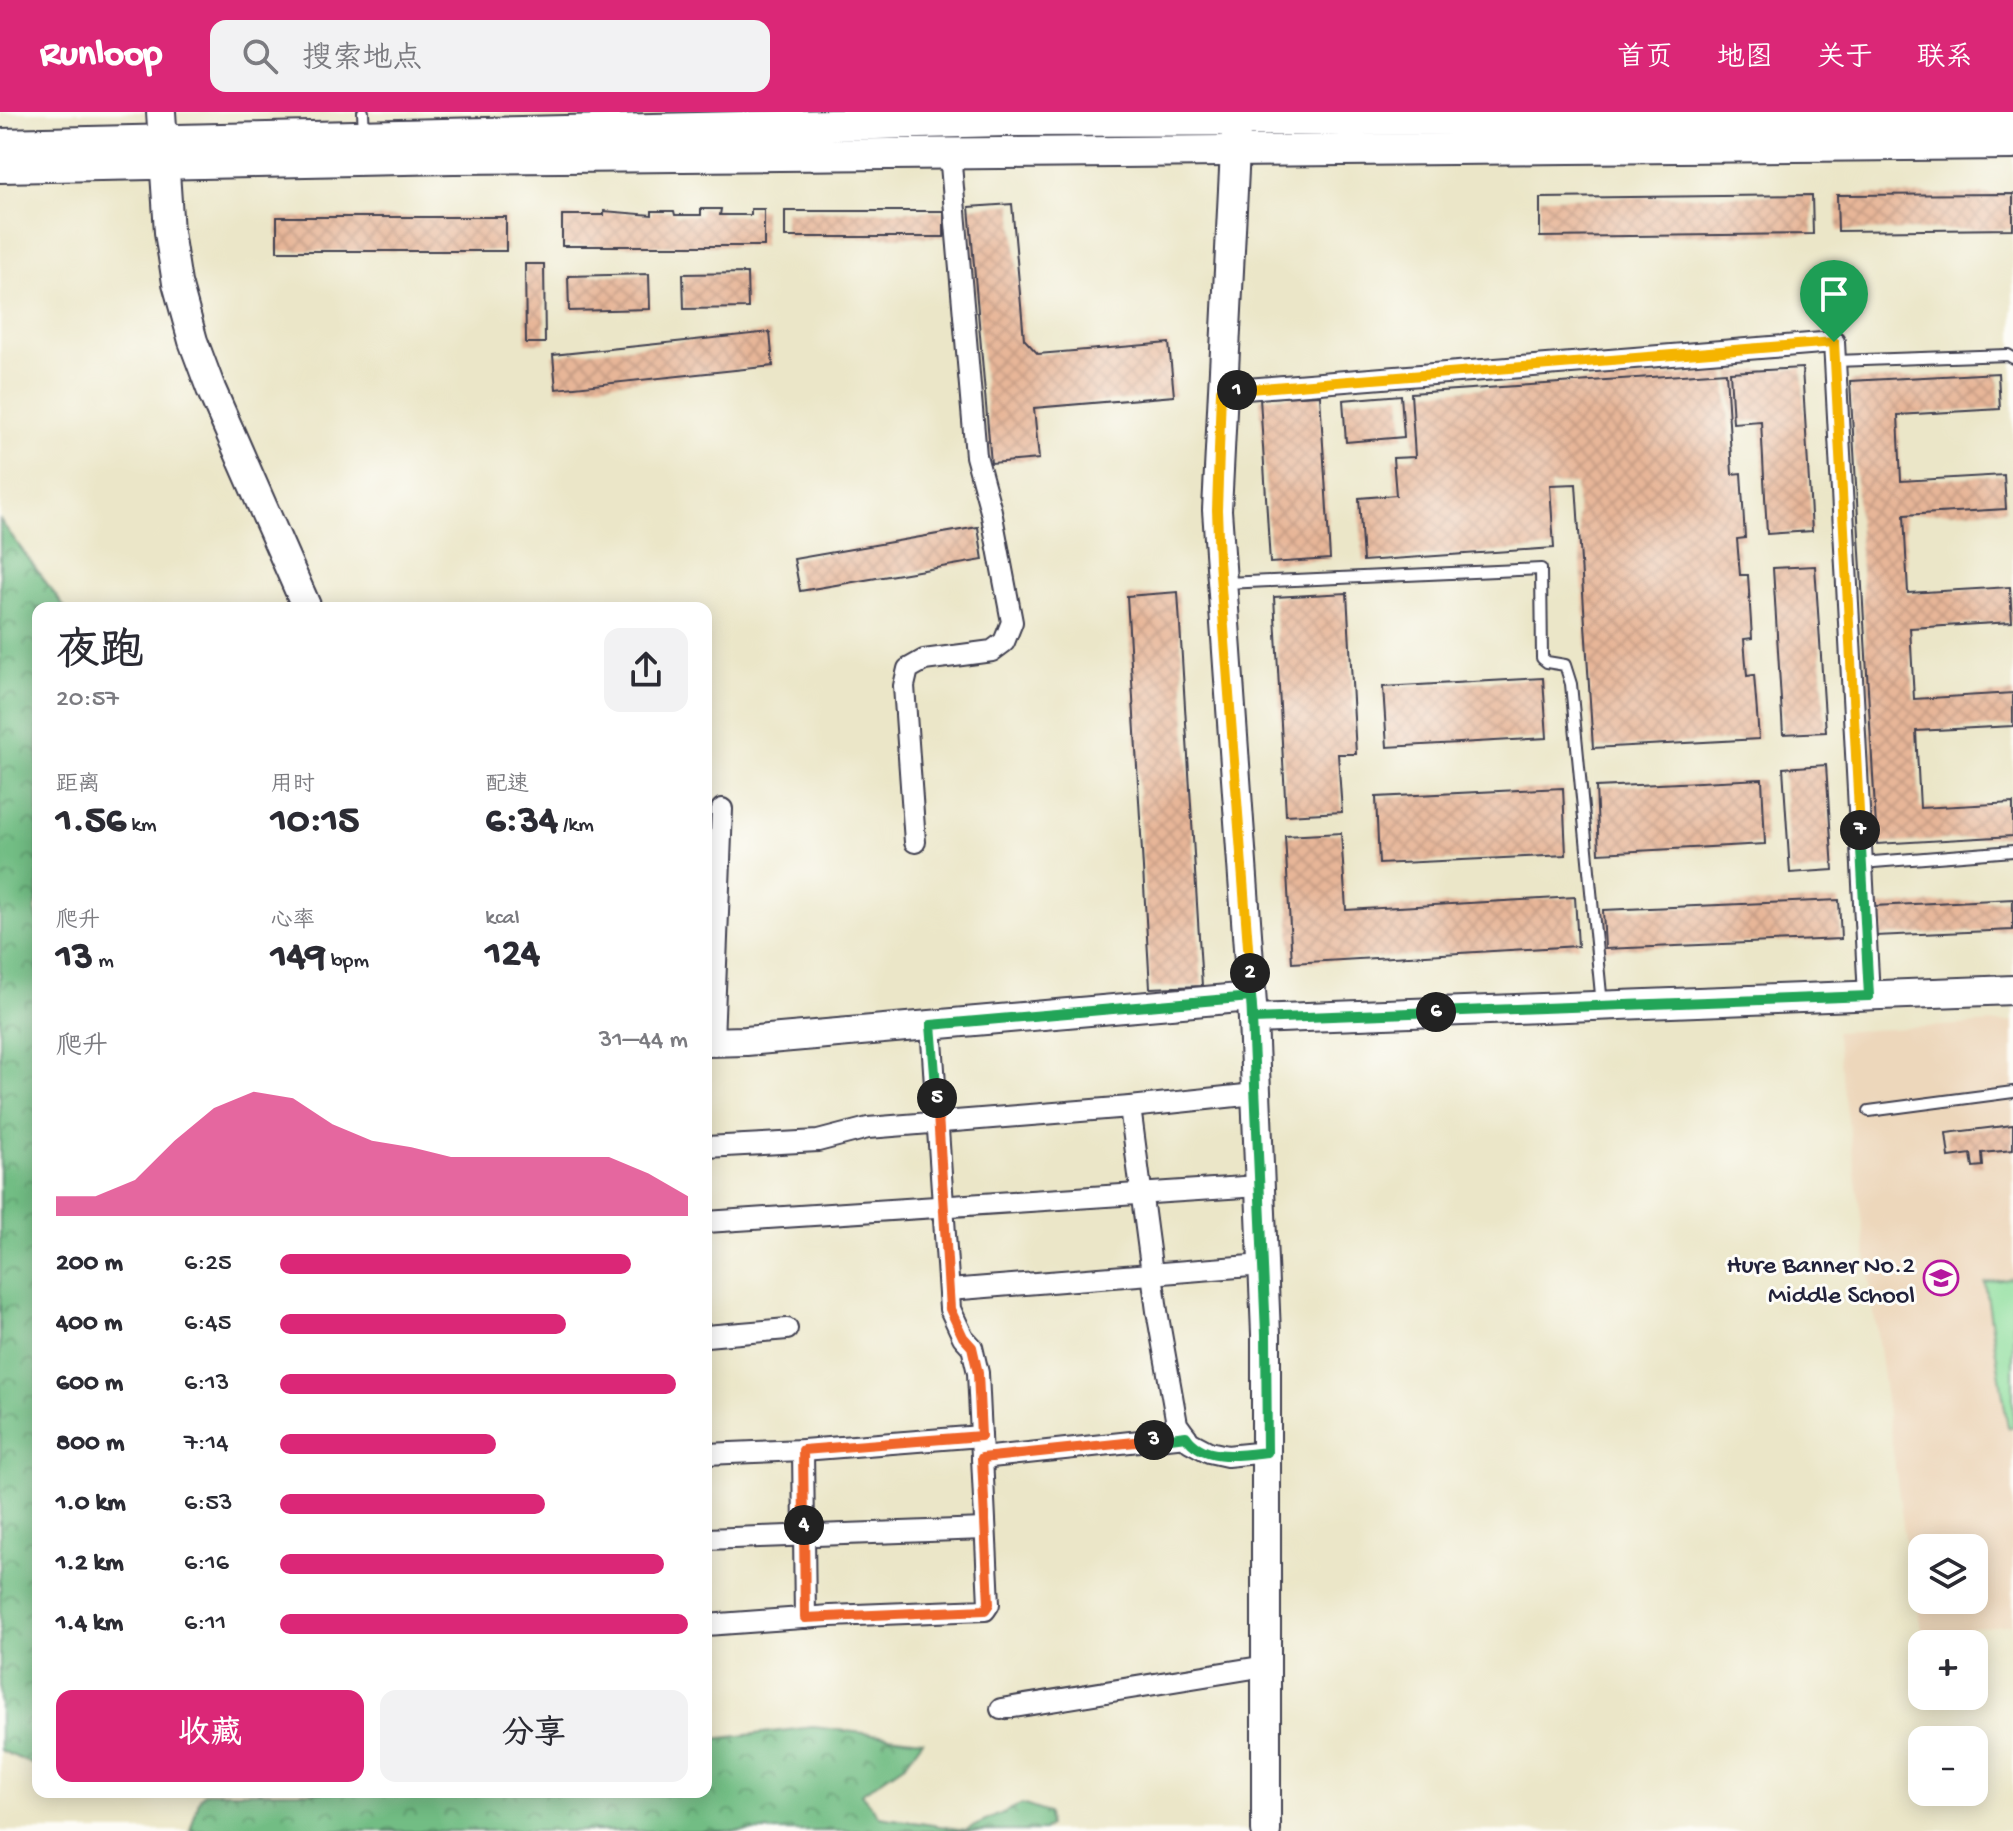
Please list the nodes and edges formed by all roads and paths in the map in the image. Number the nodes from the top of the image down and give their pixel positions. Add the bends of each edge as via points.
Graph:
1 (2013, 118) edge
2 (364, 124) edge
3 (1237, 128) edge
4 (162, 139) edge
5 (0, 144) edge
6 (2013, 144) edge
7 (950, 153) junction
8 (0, 167) edge
9 (2013, 358) edge
10 (1835, 361) junction
11 (1221, 391) junction
12 (1220, 583) junction
13 (304, 602) edge
14 (722, 809) dead end
15 (915, 842) dead end
16 (2013, 851) edge
17 (1861, 863) junction
18 (2013, 990) edge
19 (1869, 996) junction
20 (712, 1003) edge
21 (1602, 1007) junction
22 (1252, 1008) junction
23 (931, 1025) junction
24 (712, 1042) edge
25 (2013, 1092) edge
26 (1255, 1094) junction
27 (1130, 1107) junction
28 (1869, 1111) dead end
29 (939, 1123) junction
30 (712, 1147) edge
31 (1259, 1186) junction
32 (1142, 1194) junction
33 (944, 1207) junction
34 (712, 1222) edge
35 (1263, 1265) junction
36 (1152, 1275) junction
37 (949, 1290) junction
38 (787, 1329) dead end
39 (712, 1335) edge
40 (981, 1436) junction
41 (1186, 1436) junction
42 (803, 1450) junction
43 (1267, 1452) junction
44 (712, 1454) edge
45 (982, 1458) junction
46 (985, 1529) junction
47 (804, 1537) junction
48 (712, 1539) edge
49 (805, 1618) junction
50 (712, 1625) edge
51 (1266, 1666) junction
52 (1001, 1709) dead end
53 (1266, 1831) edge

1 - 3 main road
2 - 3 main road via 1008,121
2 - 4 main road
3 - 6 main road
3 - 7 main road
3 - 11 street
4 - 5 main road
4 - 7 main road via 453,158
4 - 8 main road
4 - 13 street via 169,232 193,341
7 - 15 street via 976,456 1012,622 1004,642 992,651 924,660 908,669 904,686
9 - 10 lane
10 - 11 street via 1834,342
10 - 17 street
11 - 12 street
12 - 21 lane via 1541,569 1542,658 1565,665 1571,684
12 - 22 street
14 - 20 street
16 - 17 lane
17 - 19 street
18 - 19 street
19 - 21 street
21 - 22 street
22 - 23 street
22 - 26 street
23 - 24 street
23 - 29 street
25 - 28 lane
26 - 27 street
26 - 31 street
27 - 29 street
27 - 32 street
29 - 30 street via 868,1128 818,1141
29 - 33 street
31 - 32 street
31 - 35 street
32 - 33 street
32 - 36 street
33 - 34 street
33 - 37 street
35 - 36 street
35 - 43 street
36 - 37 street
36 - 41 street via 1177,1424
37 - 40 street via 950,1309 972,1347 978,1373
38 - 39 street
40 - 42 street
40 - 45 street
41 - 43 street via 1209,1452 1227,1456
41 - 45 street
42 - 44 street
42 - 47 street
43 - 51 street
45 - 46 street
46 - 47 street
46 - 49 street via 985,1610
47 - 48 street
47 - 49 street
49 - 50 street
51 - 52 street
51 - 53 street

